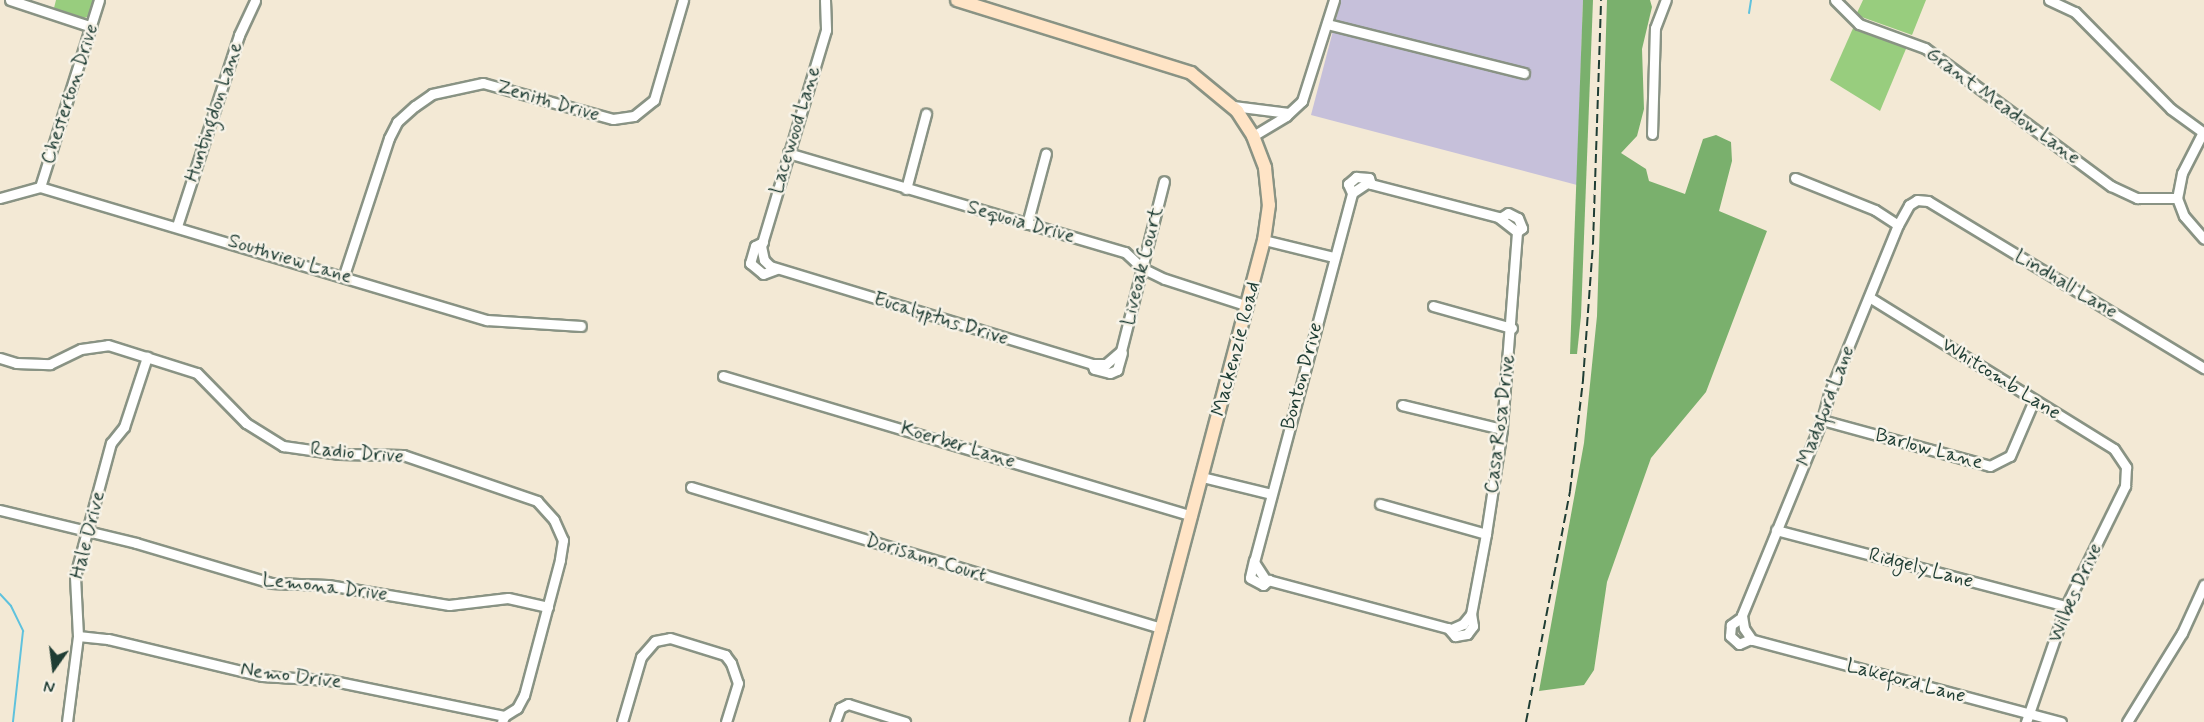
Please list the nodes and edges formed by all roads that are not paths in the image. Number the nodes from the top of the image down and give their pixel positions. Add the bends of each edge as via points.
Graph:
1 (9, 0) edge
2 (99, 0) edge
3 (255, 0) edge
4 (683, 0) edge
5 (825, 0) edge
6 (1334, 0) edge
7 (1666, 0) edge
8 (1835, 0) edge
9 (2049, 0) edge
10 (962, 1) edge
11 (1327, 24) junction
12 (92, 27) junction
13 (1524, 73) dead end
14 (1233, 106) junction
15 (1289, 113) junction
16 (926, 114) dead end
17 (2203, 133) edge
18 (1652, 134) dead end
19 (1253, 136) junction
20 (788, 153) junction
21 (1046, 153) dead end
22 (1795, 178) dead end
23 (1164, 182) dead end
24 (40, 187) junction
25 (906, 189) junction
26 (1355, 190) joint
27 (0, 198) edge
28 (2177, 198) junction
29 (1928, 201) joint
30 (1027, 224) junction
31 (1898, 225) junction
32 (177, 226) junction
33 (2204, 239) edge
34 (1264, 240) junction
35 (763, 242) junction
36 (1333, 257) junction
37 (764, 260) joint
38 (1142, 268) junction
39 (777, 269) junction
40 (344, 275) junction
41 (1869, 297) junction
42 (1248, 306) junction
43 (1433, 306) dead end
44 (581, 326) dead end
45 (1512, 328) junction
46 (1121, 351) junction
47 (147, 357) junction
48 (0, 358) edge
49 (1092, 364) junction
50 (1106, 364) joint
51 (2204, 368) edge
52 (723, 376) dead end
53 (2034, 400) junction
54 (1402, 405) dead end
55 (1822, 420) junction
56 (1502, 429) junction
57 (2126, 467) joint
58 (1202, 477) junction
59 (691, 487) dead end
60 (1270, 494) junction
61 (1380, 504) dead end
62 (0, 510) edge
63 (1192, 516) junction
64 (86, 530) junction
65 (1776, 530) junction
66 (1486, 534) junction
67 (2204, 585) edge
68 (2066, 606) junction
69 (548, 608) junction
70 (1471, 614) junction
71 (1742, 617) junction
72 (1463, 624) joint
73 (1162, 627) junction
74 (1448, 628) junction
75 (78, 636) junction
76 (1751, 639) junction
77 (2027, 717) edge
78 (503, 719) edge
79 (67, 722) edge
80 (622, 722) edge
81 (726, 722) edge
82 (835, 722) edge
83 (905, 722) edge
84 (1137, 722) edge
85 (2061, 722) edge
86 (2127, 722) edge

1 - 12 street
2 - 12 street, Chesterton Drive
3 - 32 street, Huntingdon Lane via 239,35
4 - 40 street, Zenith Drive via 654,100 634,116 613,119 483,83 450,88 415,106 397,122 389,138
5 - 20 street, Lacewood Lane via 826,30
6 - 11 street
7 - 18 street via 1655,28
8 - 28 street, Grant Meadow Lane via 1859,24 1925,48 2111,186 2138,198
9 - 17 street via 2075,12 2172,109
10 - 14 main road, Mackenzie Road via 1180,68 1209,85
11 - 13 street
11 - 15 street via 1305,93
12 - 24 street, Chesterton Drive
14 - 15 street
14 - 19 main road, Mackenzie Road
15 - 19 street
16 - 25 street
17 - 28 street via 2182,172
19 - 34 main road, Mackenzie Road via 1268,192
20 - 25 street, Sequoia Drive
20 - 35 street, Lacewood Lane
21 - 30 street
22 - 31 street via 1875,210
23 - 38 street, Liveoak Court
24 - 27 street
24 - 32 street, Southview Lane
25 - 30 street, Sequoia Drive
26 - 36 street, Bonton Drive
26 - 45 street, Casa Rosa Drive via 1371,184 1500,218 1517,232
28 - 33 street via 2184,216
29 - 31 street, Madaford Lane via 1917,200 1909,205
29 - 51 street, Lindhall Lane
30 - 38 street, Sequoia Drive via 1125,252
31 - 41 street, Madaford Lane
32 - 40 street, Southview Lane
34 - 36 street
34 - 42 main road, Mackenzie Road
35 - 37 street, Lacewood Lane
35 - 39 street, Eucalyptus Drive via 754,246 750,262 763,274
36 - 60 street, Bonton Drive
37 - 39 street, Eucalyptus Drive
38 - 42 street, Sequoia Drive via 1202,293
38 - 46 street, Liveoak Court
39 - 49 street, Eucalyptus Drive
40 - 44 street, Southview Lane via 487,320
41 - 53 street, Whitcomb Lane
41 - 55 street, Madaford Lane
42 - 58 main road, Mackenzie Road
43 - 45 street
45 - 56 street, Casa Rosa Drive
46 - 49 street, Liveoak Court via 1121,362 1110,373 1094,369
46 - 50 street, Liveoak Court
47 - 48 street, Radio Drive via 108,345 81,349 50,364 16,363
47 - 64 street, Hale Drive via 123,427 111,443
47 - 69 street, Radio Drive via 197,373 246,423 284,446 339,454 403,455 537,501 554,520 563,540
49 - 50 street, Eucalyptus Drive
52 - 63 street, Koerber Lane
53 - 55 street, Barlow Lane via 2010,456 1990,466
53 - 57 street, Whitcomb Lane via 2115,449
54 - 56 street
55 - 65 street, Madaford Lane
56 - 66 street, Casa Rosa Drive
57 - 68 street, Wilbes Drive via 2125,486
58 - 60 street
58 - 63 main road, Mackenzie Road
59 - 73 street, Dorisann Court
60 - 74 street, Bonton Drive via 1254,560 1257,572 1269,580
61 - 66 street
62 - 64 street, Lemona Drive
63 - 73 main road, Mackenzie Road
64 - 69 street, Lemona Drive via 271,583 328,585 449,605 508,598
64 - 75 street, Hale Drive via 75,576
65 - 68 street, Ridgely Lane
65 - 71 street, Madaford Lane
66 - 70 street, Casa Rosa Drive
67 - 86 street via 2182,633
68 - 77 street, Wilbes Drive
69 - 78 street, Radio Drive via 524,695 517,708
70 - 72 street, Casa Rosa Drive
70 - 74 street, Casa Rosa Drive via 1473,626 1467,634 1455,636
71 - 76 street, Madaford Lane via 1743,628
71 - 76 street, Lakeford Lane via 1731,625 1731,636 1739,644
72 - 74 street, Bonton Drive
73 - 84 main road, Mackenzie Road
75 - 78 street, Nemo Drive via 108,639 262,676 329,680
75 - 79 street, Hale Drive
76 - 77 street, Lakeford Lane
77 - 85 street, Lakeford Lane
80 - 81 street via 641,657 655,641 670,638 725,655 738,683
82 - 83 street via 840,708 856,705

